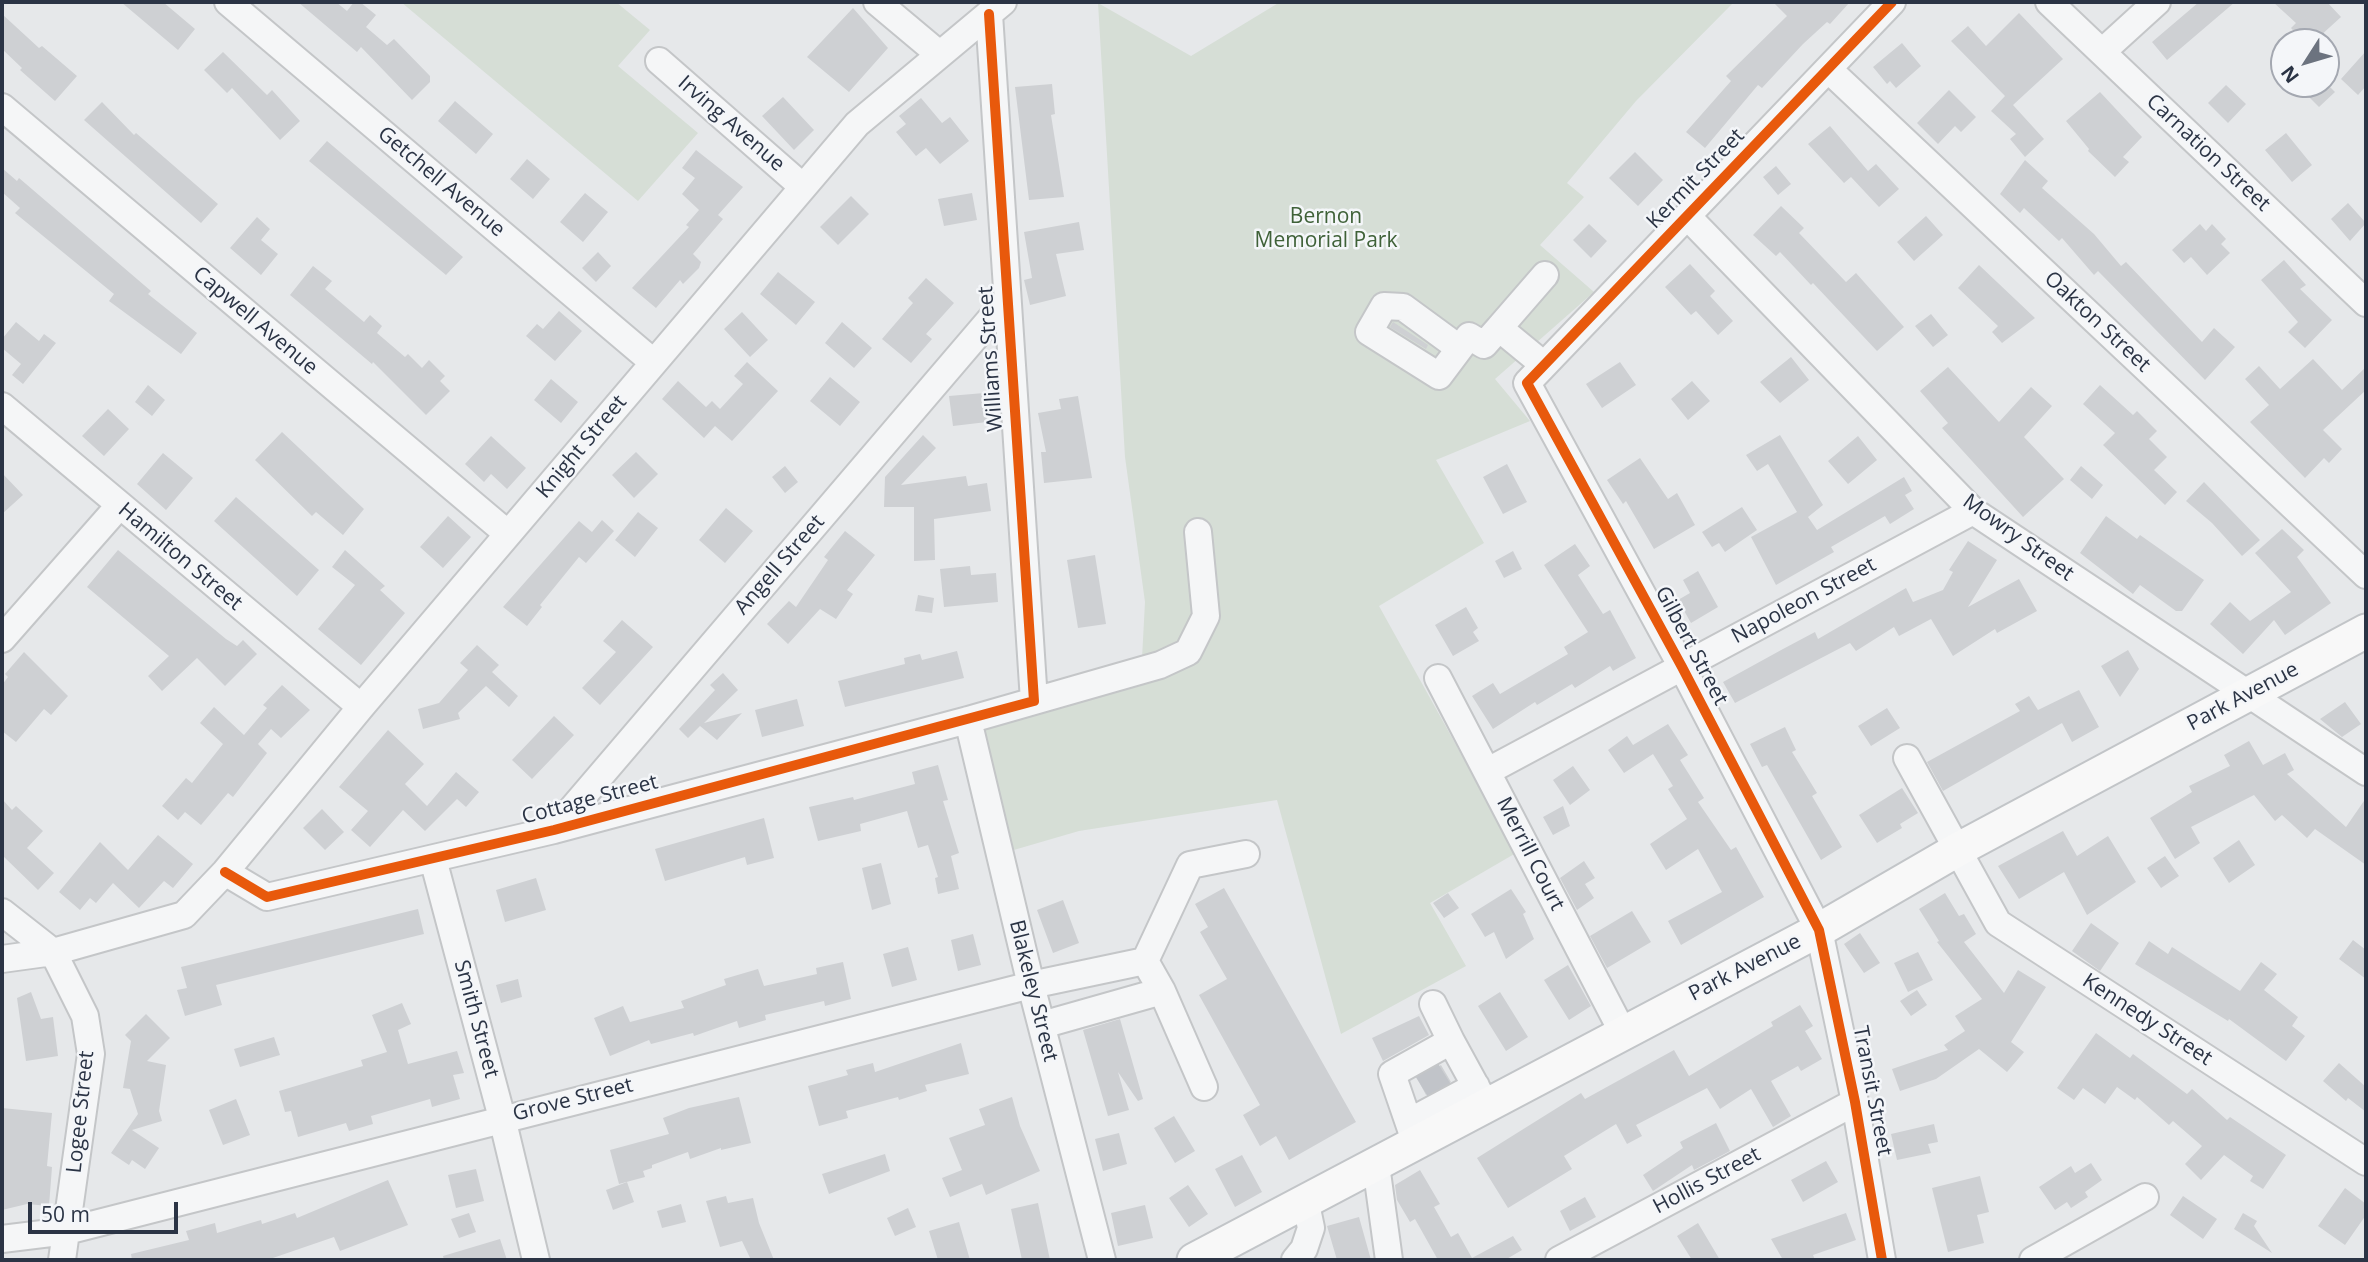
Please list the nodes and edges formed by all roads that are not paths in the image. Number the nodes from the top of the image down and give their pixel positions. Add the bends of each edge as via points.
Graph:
1 (228, 2) edge
2 (877, 2) edge
3 (1892, 2) edge
4 (2049, 2) edge
5 (2157, 2) edge
6 (996, 8) edge
7 (2102, 52) junction
8 (939, 54) junction
9 (659, 61) dead end
10 (1828, 69) junction
11 (2, 107) edge
12 (803, 187) junction
13 (1687, 216) junction
14 (1545, 275) dead end
15 (1006, 301) junction
16 (2366, 303) edge
17 (1499, 328) junction
18 (1459, 348) dead end
19 (653, 362) junction
20 (1535, 374) junction
21 (2, 406) edge
22 (119, 506) junction
23 (1973, 511) junction
24 (1198, 532) dead end
25 (508, 534) junction
26 (2366, 575) edge
27 (2366, 631) edge
28 (2, 639) edge
29 (1682, 667) junction
30 (1437, 678) dead end
31 (2248, 695) junction
32 (1034, 701) junction
33 (360, 707) junction
34 (968, 720) junction
35 (1907, 758) dead end
36 (1488, 771) junction
37 (2366, 772) edge
38 (554, 830) junction
39 (1957, 850) junction
40 (1246, 854) dead end
41 (433, 859) junction
42 (225, 872) junction
43 (2, 912) edge
44 (1819, 930) junction
45 (53, 952) junction
46 (2, 959) edge
47 (1145, 961) junction
48 (1031, 985) junction
49 (1162, 991) junction
50 (1433, 1004) dead end
51 (1042, 1025) junction
52 (1622, 1031) junction
53 (1453, 1058) junction
54 (1204, 1087) dead end
55 (1481, 1095) junction
56 (1856, 1102) junction
57 (1412, 1113) junction
58 (502, 1118) junction
59 (2366, 1162) edge
60 (1377, 1165) junction
61 (2145, 1197) dead end
62 (1305, 1199) junction
63 (67, 1231) junction
64 (2, 1239) edge
65 (1202, 1258) edge
66 (62, 1260) edge
67 (537, 1260) edge
68 (1102, 1260) edge
69 (1295, 1260) edge
70 (1390, 1260) edge
71 (1559, 1260) edge
72 (1882, 1260) edge
73 (2034, 1260) edge

1 - 19 street, Getchell Avenue
2 - 8 street
3 - 10 street, Kermit Street
4 - 7 street, Carnation Street
5 - 7 street
6 - 8 street, Knight Street
6 - 15 street, Williams Street
7 - 16 street, Carnation Street
8 - 12 street, Knight Street via 857,124
9 - 12 street, Irving Avenue
10 - 13 street, Kermit Street
10 - 26 street, Oakton Street
11 - 25 street, Capwell Avenue
12 - 19 street, Knight Street
13 - 20 street, Kermit Street
13 - 23 street, Mowry Street
14 - 17 street
15 - 32 street, Williams Street
15 - 38 street, Angell Street
17 - 18 street via 1484,345 1469,336
17 - 20 street
19 - 25 street, Knight Street
20 - 29 street, Gilbert Street
21 - 22 street, Hamilton Street
22 - 28 street
22 - 33 street, Hamilton Street
23 - 29 street, Napoleon Street
23 - 31 street, Mowry Street
24 - 32 street, Cottage Street via 1206,617 1188,652 1160,666
25 - 33 street, Knight Street
27 - 31 main road, Park Avenue
29 - 36 street, Napoleon Street
29 - 44 street, Gilbert Street
30 - 36 street, Merrill Court
31 - 37 street, Mowry Street
31 - 39 main road, Park Avenue
32 - 34 street, Cottage Street
33 - 42 street, Knight Street
34 - 38 street, Cottage Street
34 - 48 street, Blakeley Street
35 - 39 street, Kennedy Street
36 - 52 street, Merrill Court
38 - 41 street, Cottage Street
39 - 44 main road, Park Avenue
39 - 59 street, Kennedy Street via 1998,923
40 - 47 street via 1189,865
41 - 42 street, Cottage Street via 267,897
41 - 58 street, Smith Street
42 - 45 street, Knight Street via 184,915
43 - 45 street, Logee Street
44 - 52 main road, Park Avenue
44 - 56 street, Transit Street
45 - 46 street
45 - 63 street, Logee Street via 85,1016 91,1054
47 - 48 street, Grove Street
47 - 49 street
48 - 51 street, Blakeley Street
48 - 58 street, Grove Street
49 - 51 street
49 - 54 street
50 - 53 street
51 - 68 street, Blakeley Street
52 - 55 main road, Park Avenue
53 - 55 street
53 - 57 street via 1392,1073
55 - 57 main road, Park Avenue
56 - 71 street, Hollis Street
56 - 72 street, Transit Street
57 - 60 main road, Park Avenue
58 - 63 street, Grove Street
58 - 67 street, Smith Street
60 - 62 main road, Park Avenue
60 - 70 street
61 - 73 street
62 - 65 main road, Park Avenue
62 - 69 street via 1311,1228
63 - 64 street, Grove Street
63 - 66 street, Logee Street

